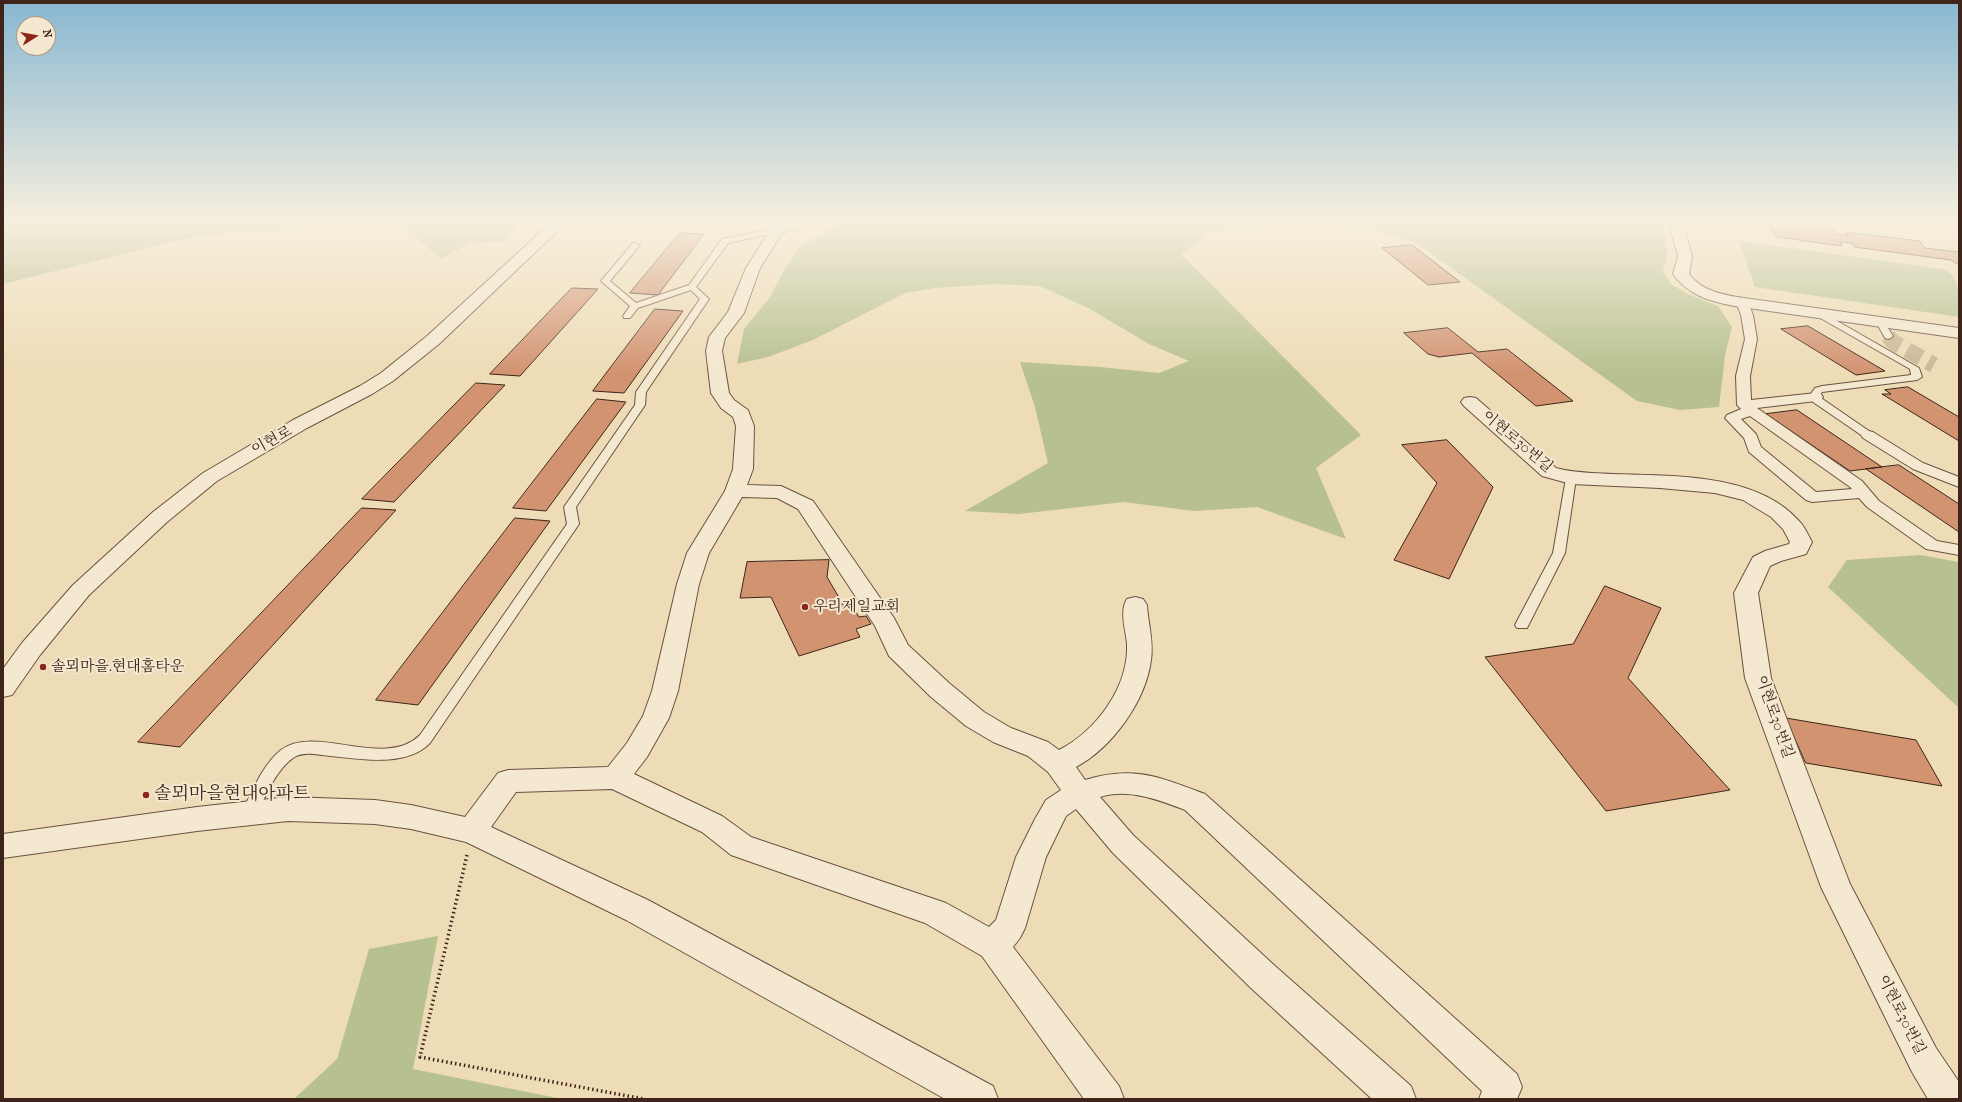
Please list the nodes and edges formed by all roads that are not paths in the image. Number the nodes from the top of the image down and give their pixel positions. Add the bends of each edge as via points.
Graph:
1 (508, 270) edge
2 (614, 270) edge
3 (704, 270) edge
4 (752, 270) edge
5 (1682, 270) edge
6 (692, 287) junction
7 (1748, 303) junction
8 (635, 306) junction
9 (1818, 313) junction
10 (627, 316) dead end
11 (1880, 322) junction
12 (1959, 333) edge
13 (1888, 336) tunnel mouth
14 (1816, 398) junction
15 (1470, 402) dead end
16 (1747, 407) junction
17 (1868, 435) joint
18 (1571, 478) junction
19 (1959, 482) edge
20 (735, 491) junction
21 (1863, 493) junction
22 (1959, 550) edge
23 (1135, 605) dead end
24 (1522, 625) dead end
25 (3, 688) edge
26 (1058, 764) junction
27 (616, 778) junction
28 (1079, 793) junction
29 (250, 812) junction
30 (472, 831) junction
31 (3, 846) edge
32 (993, 946) junction
33 (980, 1099) edge
34 (1106, 1099) edge
35 (1398, 1099) edge
36 (1497, 1099) edge
37 (1949, 1099) edge

1 - 25 street, 이현로 via 398,369 366,390 300,424 210,477 160,517 76,596 31,649
2 - 8 lane via 605,281
3 - 6 lane
4 - 20 street via 736,313 717,337 714,351 720,394 727,404 741,414 745,426 743,469
5 - 7 street via 1684,281 1706,294
6 - 8 lane
6 - 29 lane via 705,299 641,392 640,405 570,507 573,524 426,739 417,747 384,755 311,748 287,754 278,763
7 - 9 street
7 - 16 street via 1751,339 1743,376
8 - 10 lane
9 - 11 street
9 - 14 lane via 1914,368 1916,376 1825,388 1818,390
11 - 12 street
11 - 13 lane
14 - 16 street
14 - 17 lane via 1826,408
15 - 18 street, 이현로30번길 via 1549,472
16 - 21 street via 1856,484
16 - 21 street via 1732,418 1751,437 1754,449 1812,497
17 - 19 street via 1918,466
18 - 24 lane via 1559,553
18 - 37 street, 이현로30번길 via 1716,486 1750,496 1778,513 1792,526 1802,542 1798,549 1761,562 1746,593 1758,678 1836,887 1924,1060
20 - 26 street via 781,492 806,505 886,624 898,650 974,720 1002,736 1038,749
20 - 27 street via 698,553 688,584 665,691 656,718
21 - 22 street via 1873,504 1932,545
23 - 26 street via 1139,660 1129,688 1117,712 1100,735 1084,750
26 - 28 street
27 - 30 street via 508,781
27 - 32 street via 712,824 741,846 935,913
28 - 32 street via 1056,808 1045,827 1031,857 1010,928
28 - 35 street via 1123,844 1263,977
28 - 36 street via 1104,785 1131,783 1161,789 1195,802 1504,1087
29 - 30 street via 321,809 375,812 411,817
29 - 31 street
30 - 33 street via 637,910
32 - 34 street

